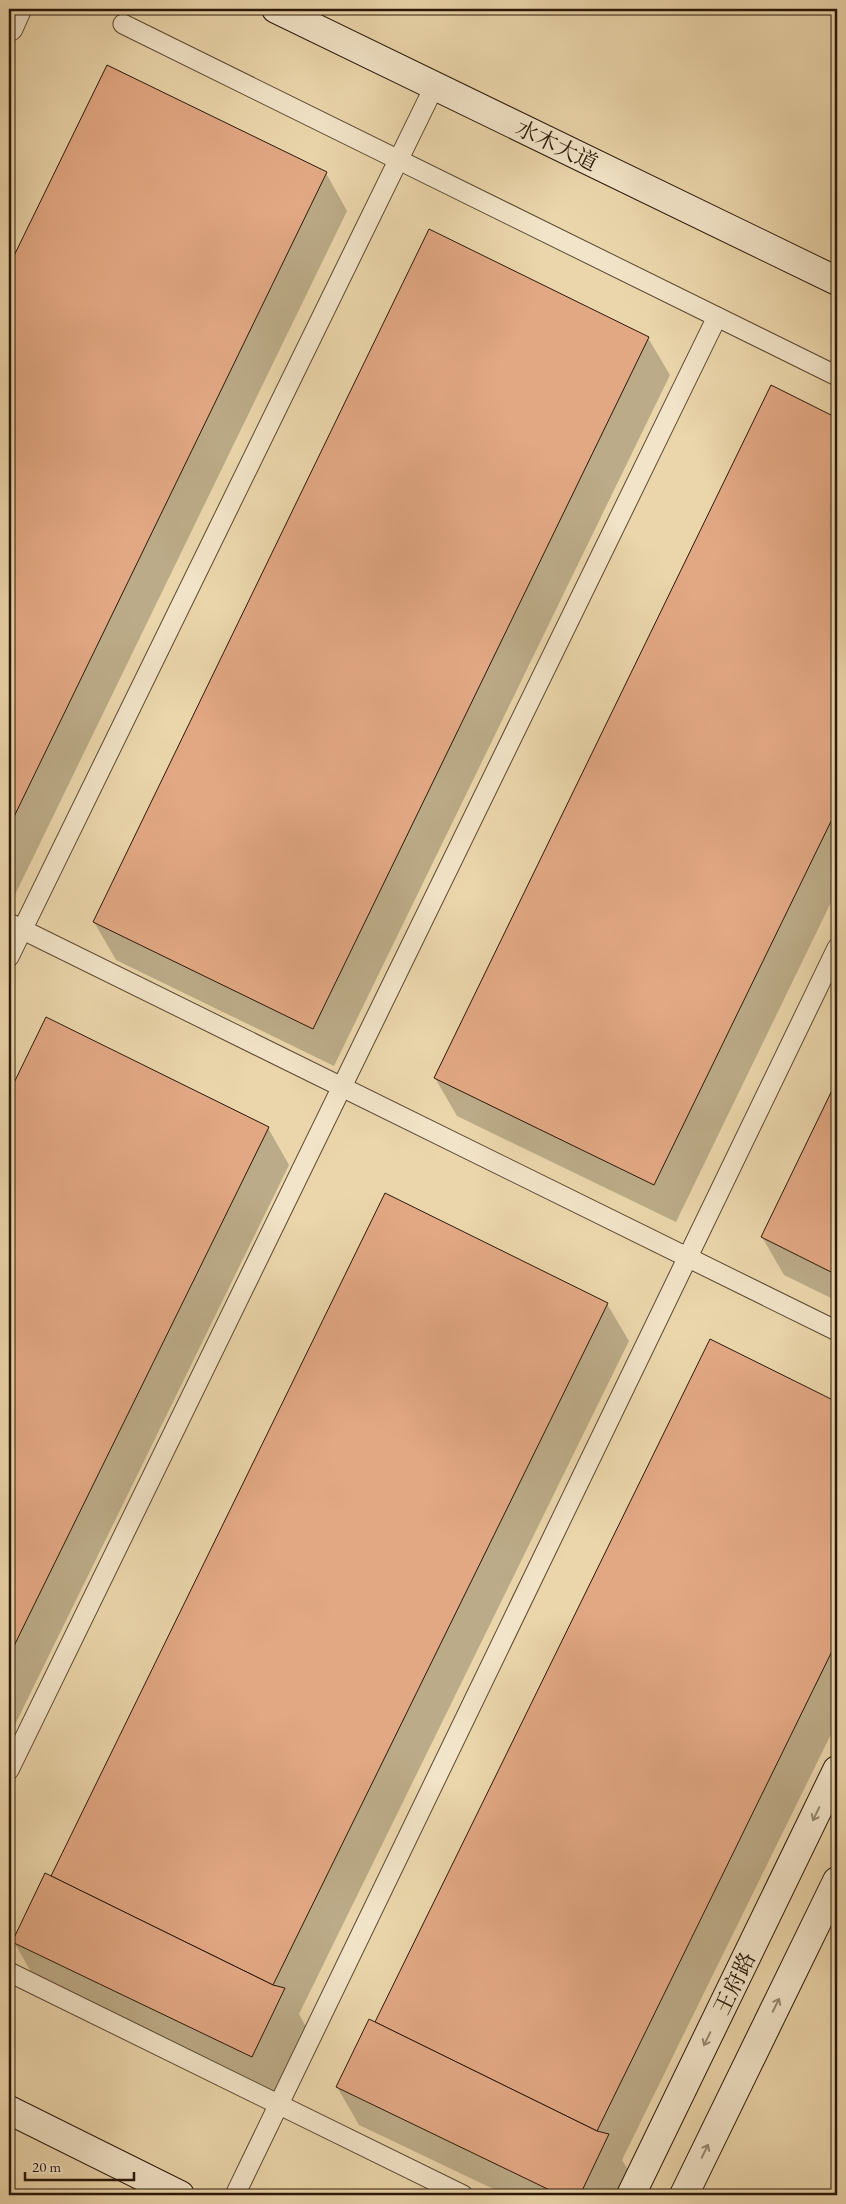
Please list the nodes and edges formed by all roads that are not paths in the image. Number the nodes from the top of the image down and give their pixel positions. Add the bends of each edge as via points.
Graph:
1 (17, 9) edge
2 (276, 9) edge
3 (124, 24) dead end
4 (9, 27) edge
5 (434, 86) junction
6 (398, 160) junction
7 (837, 280) edge
8 (717, 317) junction
9 (837, 376) edge
10 (15, 926) edge
11 (837, 948) edge
12 (9, 957) edge
13 (342, 1087) junction
14 (688, 1257) junction
15 (837, 1330) edge
16 (9, 1770) edge
17 (837, 1770) edge
18 (837, 1880) edge
19 (9, 1972) edge
20 (279, 2105) junction
21 (9, 2110) edge
22 (180, 2195) edge
23 (235, 2195) edge
24 (463, 2195) edge
25 (631, 2195) edge
26 (684, 2195) edge

1 - 4 street
2 - 5 street, 水木大道
3 - 6 lane
5 - 6 lane
5 - 7 street, 水木大道
6 - 8 lane
6 - 10 lane
8 - 9 lane
8 - 13 lane
10 - 12 lane
10 - 13 lane
11 - 14 lane
13 - 14 lane
13 - 16 lane
14 - 15 lane
14 - 20 lane
17 -> 25 street, 王府路
26 -> 18 street
19 - 20 lane
20 - 23 lane
20 - 24 lane
21 - 22 street

